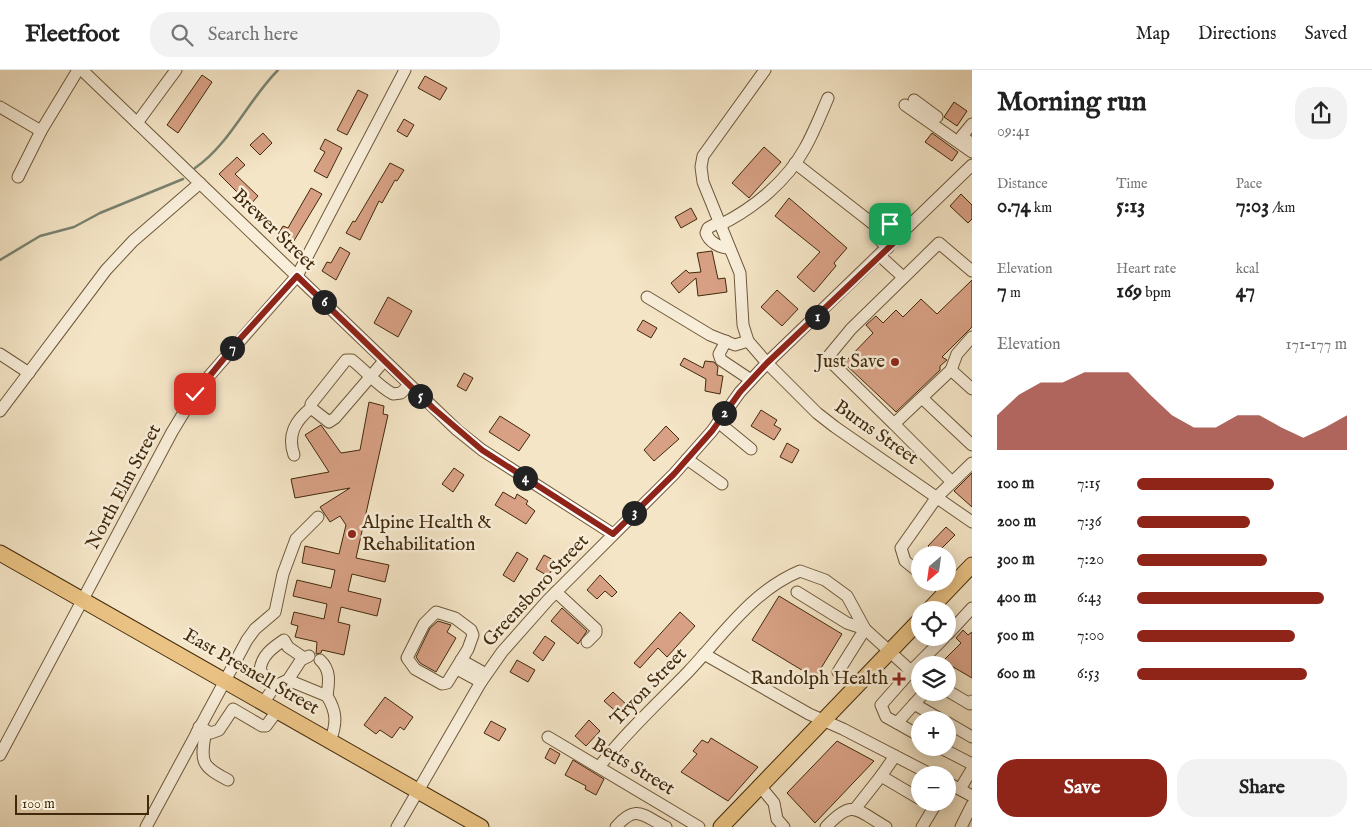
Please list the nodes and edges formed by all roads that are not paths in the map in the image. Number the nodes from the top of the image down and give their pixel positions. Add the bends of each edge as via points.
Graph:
1 (80, 70) edge
2 (176, 70) edge
3 (405, 70) edge
4 (765, 70) edge
5 (828, 98) dead end
6 (0, 108) edge
7 (137, 123) junction
8 (972, 124) edge
9 (41, 132) junction
10 (962, 136) junction
11 (972, 144) edge
12 (972, 152) edge
13 (796, 163) junction
14 (972, 165) edge
15 (18, 176) dead end
16 (200, 183) junction
17 (720, 224) junction
18 (877, 227) junction
19 (902, 235) junction
20 (730, 248) junction
21 (884, 252) junction
22 (972, 271) edge
23 (297, 276) junction
24 (903, 278) junction
25 (647, 297) dead end
26 (972, 337) edge
27 (726, 341) junction
28 (748, 341) junction
29 (0, 354) edge
30 (384, 361) junction
31 (767, 363) junction
32 (951, 370) junction
33 (29, 373) junction
34 (371, 376) junction
35 (751, 380) junction
36 (410, 385) junction
37 (972, 390) edge
38 (922, 398) junction
39 (311, 408) junction
40 (0, 411) edge
41 (718, 422) junction
42 (894, 424) junction
43 (972, 445) edge
44 (751, 449) dead end
45 (294, 455) dead end
46 (688, 459) junction
47 (972, 463) edge
48 (952, 482) junction
49 (722, 484) dead end
50 (937, 497) junction
51 (318, 516) dead end
52 (972, 522) edge
53 (613, 534) junction
54 (0, 553) edge
55 (972, 565) edge
56 (911, 566) edge
57 (956, 575) edge
58 (556, 592) junction
59 (797, 592) dead end
60 (83, 600) junction
61 (972, 608) edge
62 (956, 625) edge
63 (865, 629) junction
64 (911, 629) edge
65 (588, 642) dead end
66 (936, 646) edge
67 (890, 651) junction
68 (704, 654) junction
69 (926, 656) edge
70 (311, 658) junction
71 (459, 664) junction
72 (911, 671) joint
73 (838, 672) dead end
74 (484, 678) junction
75 (288, 680) junction
76 (224, 681) junction
77 (273, 687) junction
78 (246, 693) junction
79 (956, 695) edge
80 (330, 701) junction
81 (917, 701) edge
82 (263, 703) junction
83 (971, 703) edge
84 (914, 704) junction
85 (236, 711) junction
86 (277, 711) junction
87 (926, 711) edge
88 (824, 721) junction
89 (897, 723) junction
90 (956, 728) edge
91 (198, 730) junction
92 (911, 731) edge
93 (548, 737) dead end
94 (972, 737) edge
95 (330, 741) junction
96 (0, 755) edge
97 (895, 756) junction
98 (956, 756) edge
99 (972, 764) edge
100 (914, 766) edge
101 (600, 767) junction
102 (972, 769) edge
103 (881, 776) junction
104 (228, 780) dead end
105 (760, 786) junction
106 (956, 787) edge
107 (960, 789) junction
108 (416, 790) junction
109 (911, 794) edge
110 (972, 796) edge
111 (972, 805) edge
112 (855, 809) junction
113 (932, 811) edge
114 (679, 815) junction
115 (146, 827) edge
116 (397, 827) edge
117 (481, 827) edge
118 (616, 827) edge
119 (666, 827) edge
120 (672, 827) edge
121 (699, 827) edge
122 (721, 827) edge
123 (784, 827) edge
124 (826, 827) edge
125 (886, 827) edge
126 (922, 827) edge
127 (961, 827) edge

1 - 7 street, Brewer Street
1 - 9 street
2 - 7 street
3 - 23 street, North Elm Street
4 - 17 street via 703,156 703,182
5 - 13 street
6 - 9 street
7 - 16 street, Brewer Street
8 - 10 street
9 - 15 street
10 - 11 street
10 - 12 street via 910,103
13 - 17 street via 759,201
13 - 18 street
14 - 19 street, Greensboro Street
16 - 23 street, Brewer Street
16 - 33 street via 133,241 106,270
17 - 20 street
17 - 20 street via 708,228 708,238 722,248
18 - 19 street via 890,224
18 - 21 street via 877,237
19 - 21 street, Greensboro Street
20 - 28 street via 740,273 743,325
21 - 24 street
21 - 31 street, Greensboro Street
22 - 24 street via 939,243
23 - 30 street, Brewer Street
23 - 60 street, North Elm Street via 195,394
24 - 42 street via 851,328 827,358
25 - 27 street via 710,335
26 - 32 street via 957,354
27 - 28 street via 735,345
27 - 35 street via 719,354 721,360
28 - 31 street
29 - 33 street
30 - 34 street
30 - 36 street, Brewer Street
31 - 35 street, Greensboro Street
31 - 50 street, Burns Street via 823,418
32 - 37 street
32 - 38 street
33 - 40 street
34 - 36 street via 384,390 393,394 401,393
34 - 39 street via 329,422
34 - 39 street via 352,360 346,360
35 - 41 street, Greensboro Street
36 - 53 street, Brewer Street via 482,450
38 - 42 street
38 - 43 street
39 - 45 street via 292,432
41 - 44 street
41 - 46 street, Greensboro Street
42 - 48 street
46 - 49 street
46 - 53 street, Greensboro Street
47 - 48 street
48 - 50 street
50 - 52 street, Burns Street
50 - 56 street via 901,548 905,561
51 - 76 street via 296,539 283,574 275,612 255,629
53 - 58 street, Greensboro Street
54 - 60 main road, East Presnell Street
55 - 57 main road
58 - 65 street via 596,628
58 - 74 street, Greensboro Street via 524,626
59 - 63 street via 847,623
60 - 76 main road, East Presnell Street
60 - 96 street, North Elm Street
61 - 62 street
63 - 67 street
63 - 68 street, Tryon Street via 847,596 825,580 800,570 782,578 723,630
63 - 73 street
64 - 67 main road
66 - 69 street
67 - 72 street
67 - 88 main road
68 - 88 street
68 - 101 street, Tryon Street
70 - 75 street via 296,666
70 - 77 street via 288,647 284,640 273,647 262,660 260,671
70 - 80 street via 326,666
71 - 71 street via 472,639 471,630 455,618 436,612 412,645 407,658 415,669 442,684 447,683
71 - 74 street
72 - 89 street via 881,708 886,717
74 - 108 street, Greensboro Street
75 - 77 street
75 - 80 street
76 - 78 main road, East Presnell Street
76 - 91 street
77 - 82 street
78 - 82 main road, East Presnell Street
78 - 85 street
79 - 83 street
80 - 95 street via 336,720
81 - 84 street
82 - 86 main road, East Presnell Street
84 - 87 street
84 - 89 street
85 - 86 street via 262,726 269,724
85 - 91 street via 232,709 219,730 211,733
86 - 95 main road, East Presnell Street
88 - 97 street
88 - 105 main road
89 - 92 street
90 - 94 street
91 - 104 street via 205,736 204,763
91 - 115 street
93 - 101 street, Betts Street
95 - 108 main road, East Presnell Street
97 - 100 street
97 - 103 street
98 - 99 street
101 - 114 street, Betts Street
102 - 107 street
103 - 109 street
103 - 112 street
105 - 122 main road
105 - 123 street via 774,803 777,819
106 - 107 street
107 - 110 street
108 - 116 street, Greensboro Street
108 - 117 main road, East Presnell Street
111 - 127 street
112 - 124 street via 840,811
112 - 125 street
113 - 126 street
114 - 120 street
114 - 121 street, Betts Street
118 - 119 street via 632,812

